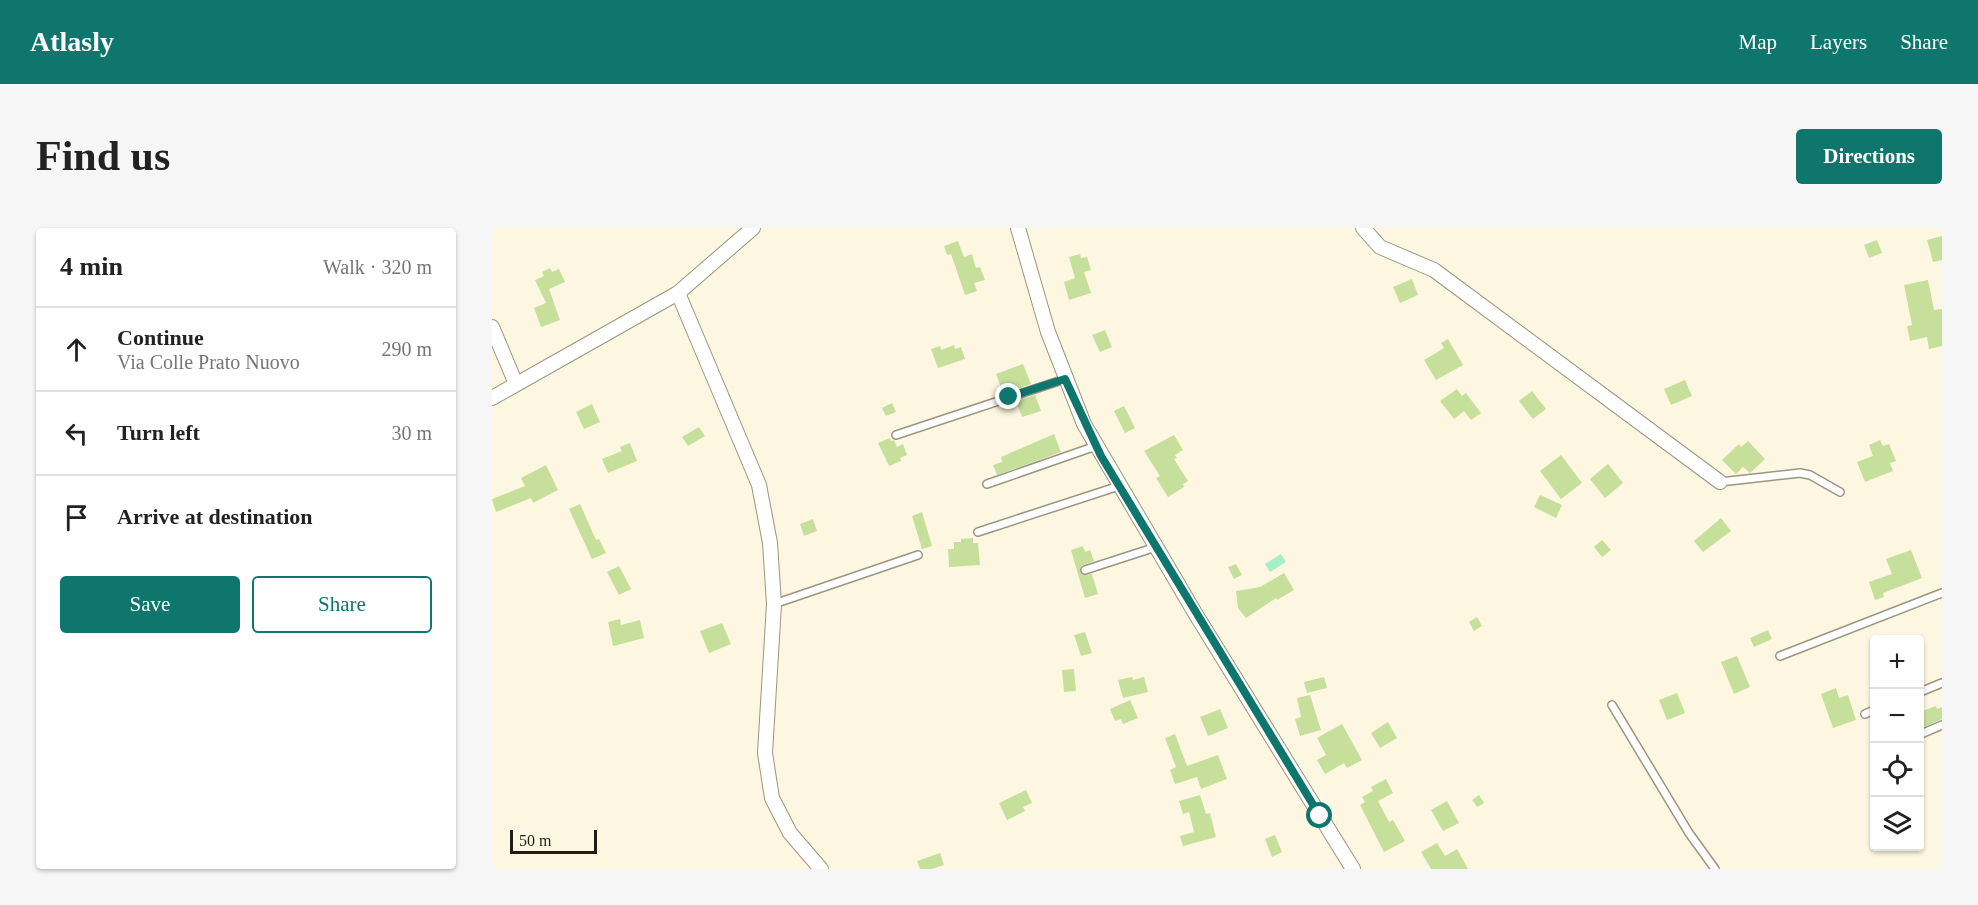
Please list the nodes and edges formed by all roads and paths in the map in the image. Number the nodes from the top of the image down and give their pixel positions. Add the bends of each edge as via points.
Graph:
1 (753, 228) edge
2 (1018, 228) edge
3 (1364, 228) edge
4 (678, 293) junction
5 (492, 327) edge
6 (1065, 379) junction
7 (516, 384) junction
8 (492, 398) edge
9 (896, 435) dead end
10 (1096, 446) junction
11 (1720, 482) joint
12 (987, 484) dead end
13 (1119, 486) junction
14 (1840, 492) dead end
15 (978, 532) dead end
16 (1156, 548) junction
17 (918, 555) dead end
18 (1085, 570) dead end
19 (1942, 593) edge
20 (774, 604) junction
21 (1780, 656) dead end
22 (1942, 683) edge
23 (1924, 690) edge
24 (1612, 705) dead end
25 (1870, 712) edge
26 (1865, 714) dead end
27 (1942, 726) edge
28 (1924, 733) edge
29 (815, 867) edge
30 (1353, 869) edge
31 (1715, 869) edge

1 - 4 street
2 - 6 street
3 - 11 street via 1380,247 1434,270
4 - 7 street
4 - 20 street via 759,485 770,543
5 - 7 street
6 - 9 lane
6 - 10 street
7 - 8 street
10 - 12 lane
10 - 13 street
11 - 14 lane via 1800,473
13 - 15 lane
13 - 16 street
16 - 18 lane
16 - 30 street
17 - 20 lane
19 - 21 lane
20 - 29 street via 765,753 772,798 790,833
22 - 23 lane
24 - 31 lane
25 - 26 lane
27 - 28 lane

